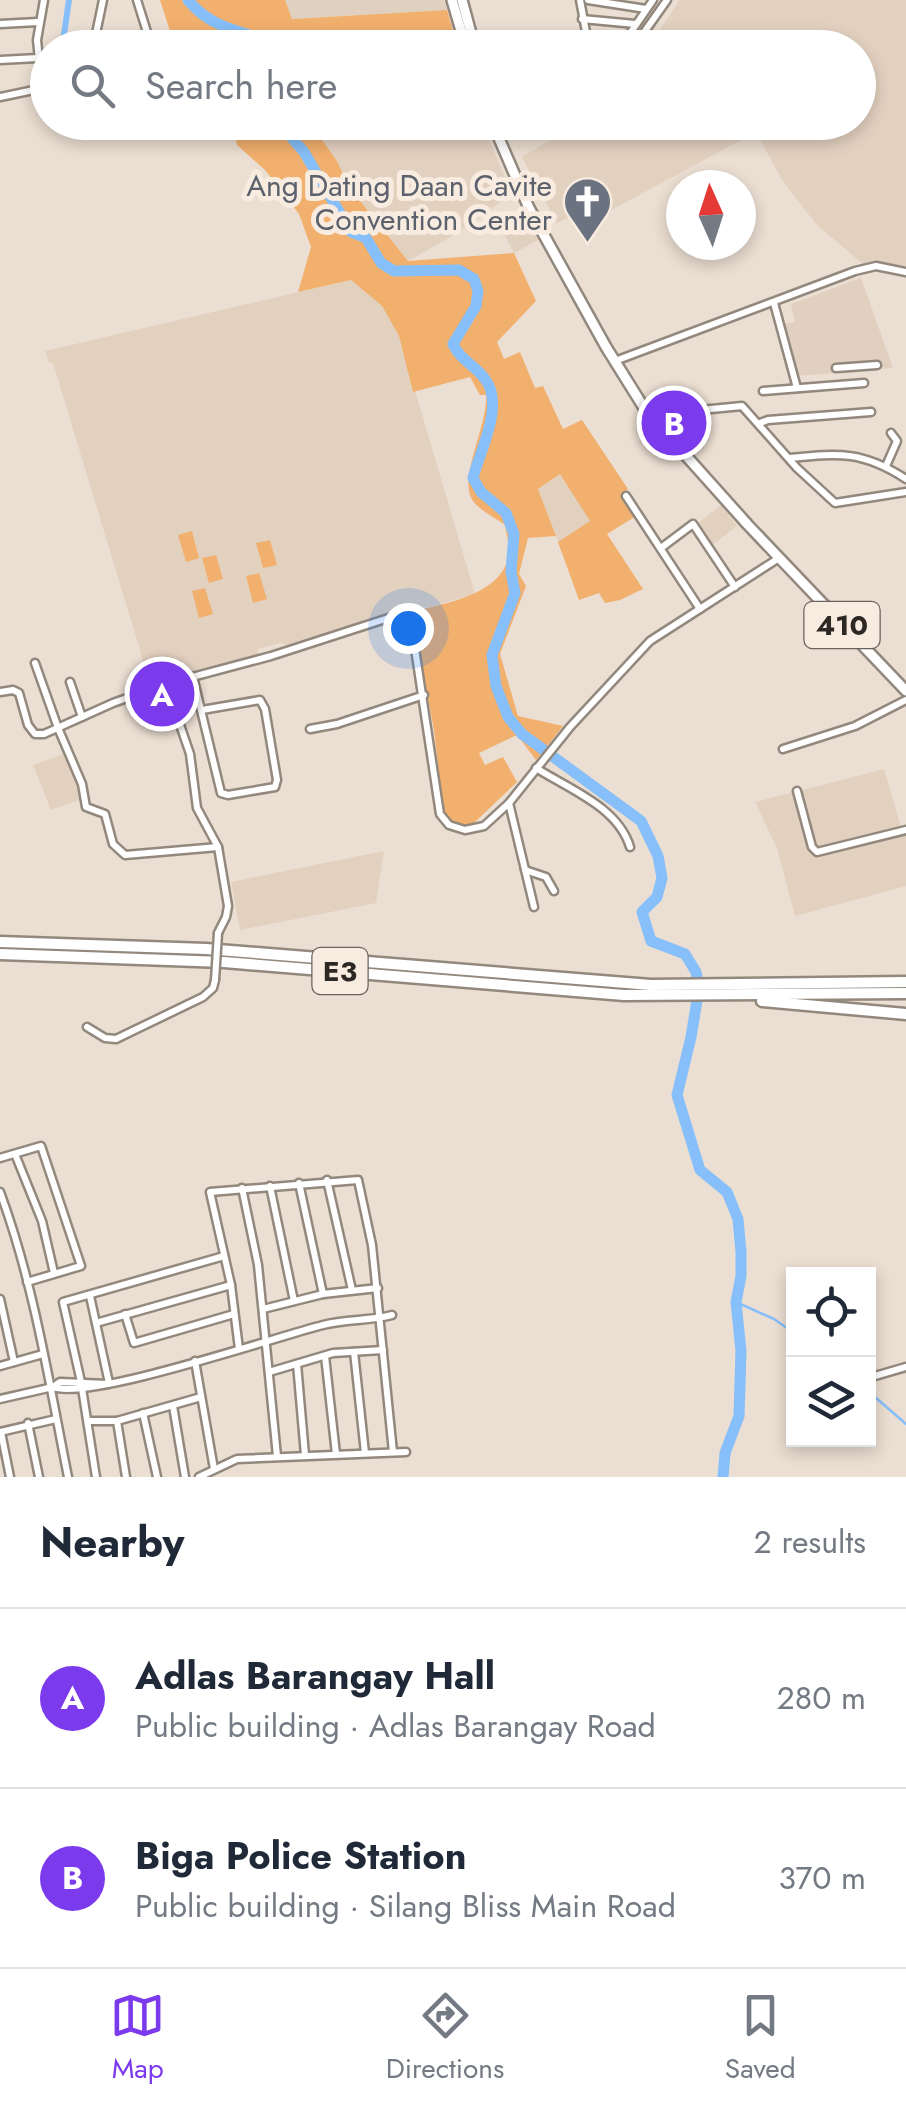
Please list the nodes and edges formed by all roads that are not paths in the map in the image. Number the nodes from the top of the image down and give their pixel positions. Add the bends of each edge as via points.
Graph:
1 (44, 0) edge
2 (103, 0) edge
3 (136, 0) edge
4 (452, 0) edge
5 (462, 0) edge
6 (580, 0) edge
7 (588, 0) edge
8 (654, 0) edge
9 (667, 0) edge
10 (632, 3) edge
11 (646, 9) junction
12 (3, 14) dead end
13 (582, 19) junction
14 (38, 22) junction
15 (4, 24) edge
16 (636, 24) junction
17 (38, 30) edge
18 (97, 30) edge
19 (146, 30) edge
20 (461, 30) edge
21 (471, 30) edge
22 (584, 30) edge
23 (632, 30) edge
24 (645, 30) edge
25 (30, 58) edge
26 (0, 60) edge
27 (30, 91) edge
28 (0, 97) edge
29 (499, 140) edge
30 (906, 272) edge
31 (774, 303) junction
32 (614, 362) junction
33 (877, 364) dead end
34 (836, 368) dead end
35 (864, 382) dead end
36 (797, 388) junction
37 (762, 391) dead end
38 (871, 412) dead end
39 (760, 423) junction
40 (656, 424) junction
41 (891, 433) dead end
42 (789, 458) junction
43 (886, 466) junction
44 (906, 478) edge
45 (906, 492) edge
46 (626, 496) dead end
47 (662, 548) junction
48 (779, 558) junction
49 (735, 587) junction
50 (700, 609) junction
51 (36, 663) dead end
52 (193, 677) junction
53 (70, 682) dead end
54 (166, 684) junction
55 (906, 691) edge
56 (0, 692) edge
57 (424, 696) junction
58 (906, 700) edge
59 (202, 710) junction
60 (82, 717) junction
61 (58, 728) junction
62 (310, 729) dead end
63 (783, 748) dead end
64 (539, 765) junction
65 (797, 791) dead end
66 (509, 803) junction
67 (906, 830) edge
68 (630, 846) dead end
69 (218, 847) junction
70 (525, 870) junction
71 (554, 891) dead end
72 (534, 906) dead end
73 (0, 942) edge
74 (0, 954) edge
75 (906, 982) edge
76 (679, 991) junction
77 (711, 991) junction
78 (906, 993) edge
79 (906, 1014) edge
80 (87, 1027) dead end
81 (15, 1154) junction
82 (0, 1158) edge
83 (327, 1180) junction
84 (299, 1183) junction
85 (270, 1186) junction
86 (242, 1188) junction
87 (0, 1192) edge
88 (224, 1256) junction
89 (54, 1274) junction
90 (27, 1282) junction
91 (231, 1285) junction
92 (378, 1288) junction
93 (352, 1290) junction
94 (322, 1294) junction
95 (90, 1296) junction
96 (0, 1299) edge
97 (294, 1302) junction
98 (263, 1309) junction
99 (125, 1314) junction
100 (234, 1314) junction
101 (392, 1315) dead end
102 (380, 1318) junction
103 (96, 1323) junction
104 (266, 1341) junction
105 (238, 1349) junction
106 (383, 1350) junction
107 (354, 1352) junction
108 (43, 1354) junction
109 (325, 1356) junction
110 (195, 1361) junction
111 (14, 1362) junction
112 (297, 1364) junction
113 (0, 1366) edge
114 (906, 1367) edge
115 (270, 1372) junction
116 (876, 1376) edge
117 (109, 1384) junction
118 (81, 1385) junction
119 (52, 1387) junction
120 (200, 1398) junction
121 (0, 1399) edge
122 (173, 1406) junction
123 (143, 1413) junction
124 (56, 1419) junction
125 (88, 1421) junction
126 (117, 1421) junction
127 (28, 1423) junction
128 (0, 1432) edge
129 (393, 1452) junction
130 (406, 1452) dead end
131 (365, 1453) junction
132 (336, 1454) junction
133 (305, 1455) junction
134 (277, 1456) junction
135 (214, 1469) junction
136 (10, 1477) edge
137 (39, 1477) edge
138 (68, 1477) edge
139 (96, 1477) edge
140 (126, 1477) edge
141 (156, 1477) edge
142 (186, 1477) edge
143 (199, 1477) edge

1 - 14 street
2 - 18 street
3 - 19 street
4 - 20 main road
5 - 21 main road
6 - 13 street
7 - 10 street
8 - 11 street
9 - 24 street
10 - 11 street
11 - 16 street
12 - 15 street
13 - 16 street
13 - 22 street
14 - 15 street
14 - 17 street
16 - 23 street
25 - 26 street
27 - 28 street
29 - 32 main road, 410
30 - 31 street via 865,268
31 - 32 street
31 - 36 street
32 - 40 main road, 410
33 - 34 street
35 - 36 street
36 - 37 street
38 - 39 street
39 - 40 street via 742,406 670,413
39 - 42 street
40 - 48 main road, 410
41 - 43 street via 898,441
42 - 43 street via 853,454
42 - 45 street via 836,503
43 - 44 street
46 - 47 street
47 - 49 street via 692,524
47 - 50 street
48 - 49 street
48 - 55 main road, 410
49 - 50 street
50 - 64 street via 650,641
51 - 61 street
52 - 54 street
52 - 57 street via 398,612 411,622
52 - 59 street
53 - 60 street
54 - 60 street
54 - 69 street via 190,754 198,808
56 - 61 street via 21,696 35,734
57 - 62 street
57 - 66 street via 444,820 475,829
58 - 63 street via 855,726
59 - 59 street via 260,700 274,787 222,794
60 - 61 street
61 - 69 street via 86,806 105,814 113,844 125,855
64 - 66 street
64 - 68 street via 609,814
65 - 67 street via 816,852
66 - 70 street
69 - 80 street, bridge via 228,906 213,988 116,1039
70 - 71 street via 546,876
70 - 72 street
73 - 76 highway, E3 via 206,949
74 - 76 highway, E3 via 224,962 624,995
75 - 77 highway, E3
76 - 77 highway, E3
77 - 78 highway, E3
77 - 79 highway
81 - 82 street
81 - 89 street
81 - 89 street via 41,1146 66,1214 80,1266
83 - 84 street
83 - 92 street via 358,1180
83 - 93 street
84 - 85 street
84 - 94 street
85 - 86 street
85 - 97 street
86 - 88 street via 210,1192
86 - 98 street
87 - 90 street
88 - 91 street
88 - 95 street
89 - 90 street
90 - 108 street
91 - 99 street
91 - 100 street
92 - 93 street
92 - 102 street
93 - 94 street
94 - 97 street
95 - 103 street
95 - 118 street via 62,1307
96 - 111 street
97 - 98 street
98 - 104 street
99 - 100 street via 134,1343
99 - 103 street
100 - 105 street
101 - 102 street
102 - 104 street
102 - 106 street
103 - 117 street
104 - 105 street
104 - 115 street
105 - 110 street
106 - 107 street
106 - 129 street
107 - 109 street
107 - 131 street
108 - 111 street
108 - 119 street
109 - 112 street
109 - 132 street
110 - 117 street
110 - 120 street
111 - 113 street
112 - 115 street
112 - 133 street
114 - 116 street
115 - 134 street
117 - 118 street
118 - 119 street
118 - 125 street
119 - 121 street
119 - 124 street
120 - 122 street
120 - 135 street
122 - 123 street
122 - 142 street
123 - 126 street
123 - 141 street
124 - 127 street
124 - 138 street
125 - 126 street
125 - 139 street
126 - 140 street
127 - 128 street
127 - 137 street
128 - 136 street
129 - 130 street
129 - 131 street
131 - 132 street
132 - 133 street
133 - 134 street
134 - 135 street via 237,1459
135 - 143 street

